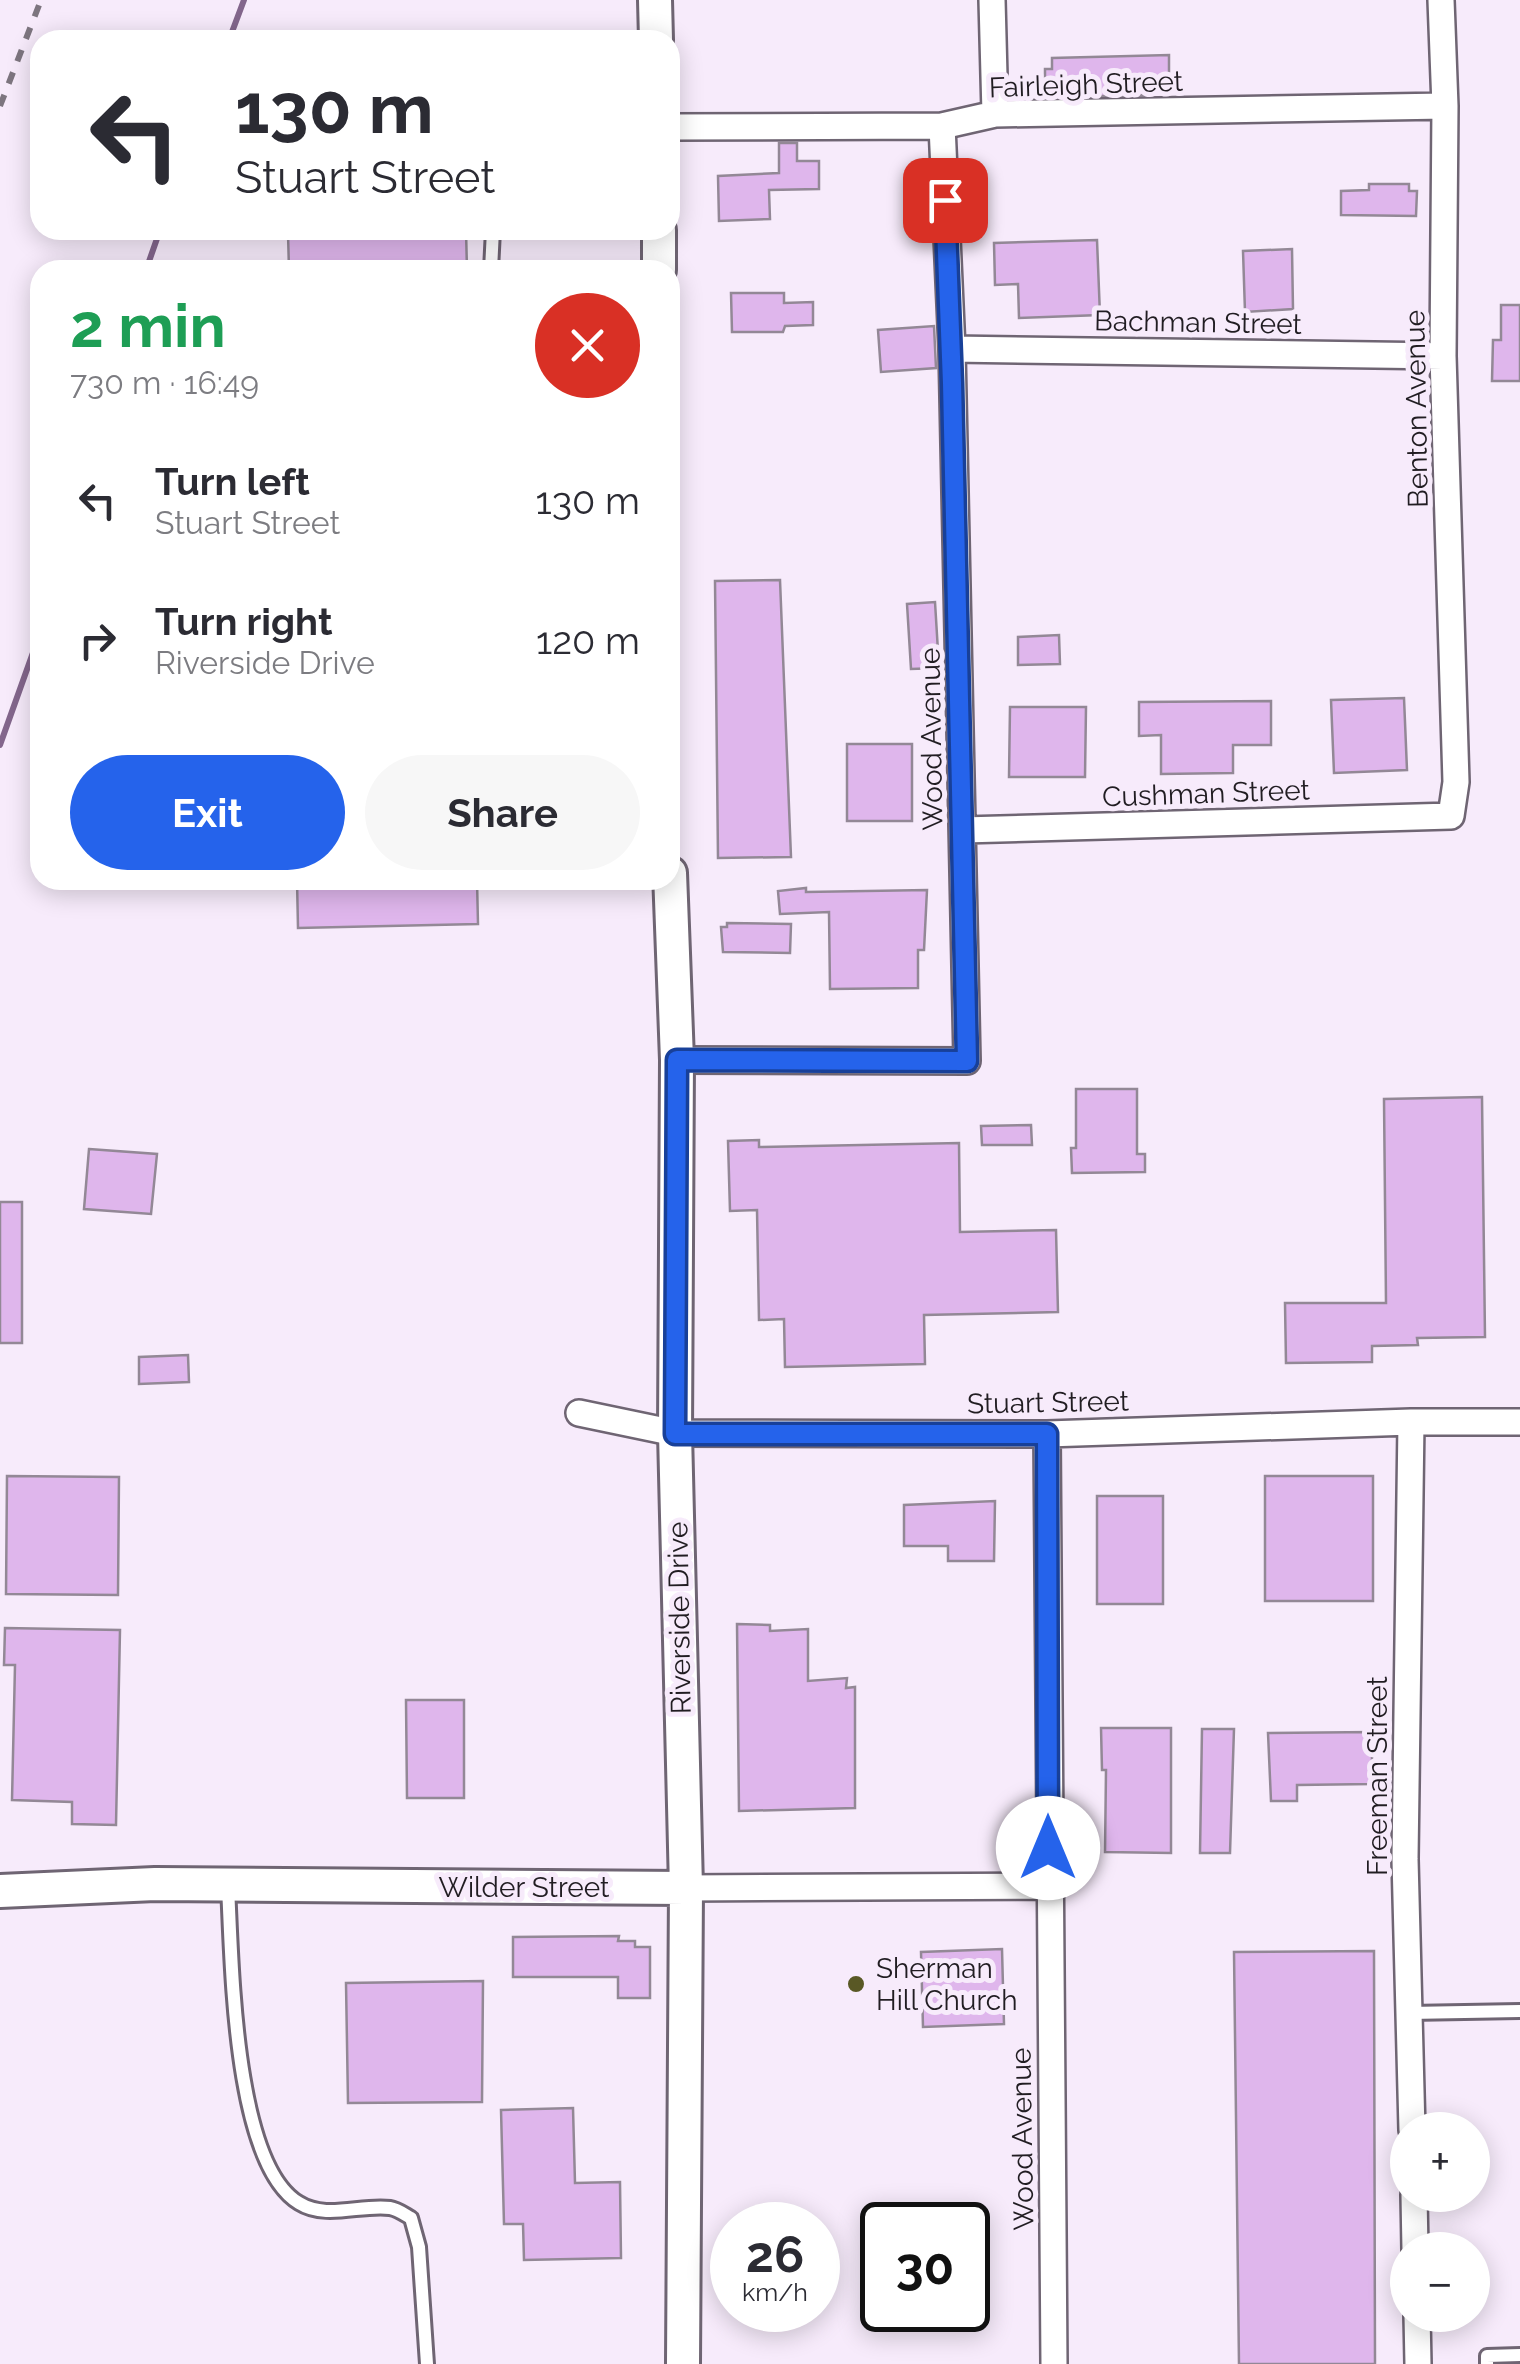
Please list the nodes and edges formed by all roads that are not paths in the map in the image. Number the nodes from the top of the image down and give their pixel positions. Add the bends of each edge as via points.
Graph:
1 (655, 0) edge
2 (992, 0) edge
3 (1441, 0) edge
4 (656, 30) edge
5 (1445, 106) junction
6 (995, 114) junction
7 (942, 126) junction
8 (680, 127) edge
9 (952, 349) junction
10 (1443, 356) junction
11 (1452, 816) joint
12 (963, 830) junction
13 (671, 890) edge
14 (677, 1060) junction
15 (578, 1413) dead end
16 (1411, 1422) junction
17 (1520, 1422) edge
18 (675, 1434) junction
19 (1047, 1434) junction
20 (228, 1885) junction
21 (1048, 1886) junction
22 (686, 1888) junction
23 (0, 1891) edge
24 (1520, 2012) edge
25 (1409, 2013) junction
26 (1412, 2112) edge
27 (1417, 2332) edge
28 (1520, 2355) edge
29 (427, 2364) edge
30 (683, 2364) edge
31 (1054, 2364) edge
32 (1418, 2364) edge
33 (1487, 2364) edge

1 - 4 street
2 - 6 street
3 - 5 street, Benton Avenue
5 - 6 street, Fairleigh Street
5 - 10 street, Benton Avenue
6 - 7 street, Fairleigh Street
7 - 8 street, Fairleigh Street
7 - 9 street, Wood Avenue
9 - 10 street, Bachman Street
9 - 12 street, Wood Avenue
10 - 11 street, Benton Avenue
11 - 12 street, Cushman Street
12 - 14 street, Wood Avenue via 967,1061
13 - 14 street, Riverside Drive
14 - 18 street, Riverside Drive
15 - 18 street, Stuart Street
16 - 17 street, Stuart Street
16 - 19 street, Stuart Street
16 - 25 street, Freeman Street
18 - 19 street, Stuart Street
18 - 22 street, Riverside Drive
19 - 21 street, Wood Avenue
20 - 22 street, Wilder Street
20 - 23 street, Wilder Street
20 - 29 lane via 252,2126 267,2168 301,2204 332,2211 393,2208 411,2218
21 - 22 street, Wilder Street
21 - 31 street, Wood Avenue
22 - 30 street, Riverside Drive
24 - 25 lane
25 - 26 street, Freeman Street
27 - 32 street
28 - 33 lane via 1487,2356

